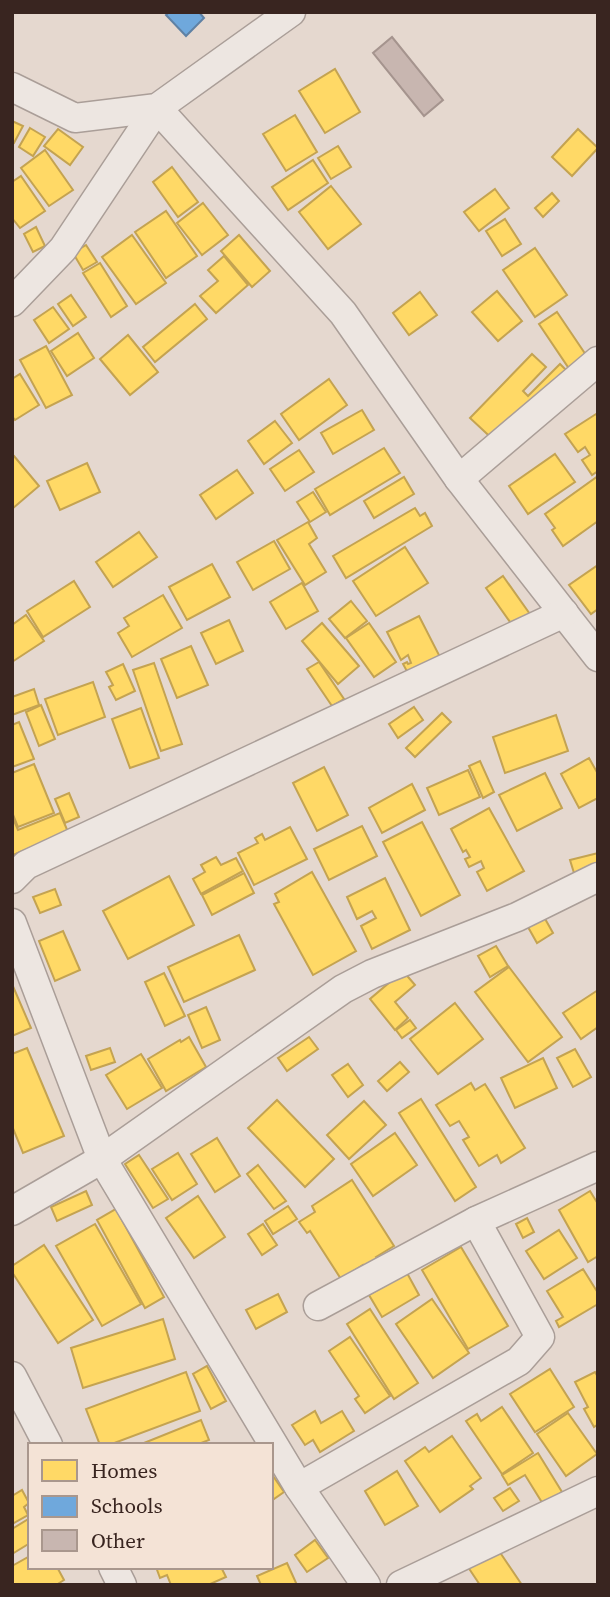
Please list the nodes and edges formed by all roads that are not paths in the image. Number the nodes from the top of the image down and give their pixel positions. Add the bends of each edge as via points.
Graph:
1 (291, 12) edge
2 (12, 88) edge
3 (158, 108) junction
4 (12, 302) edge
5 (598, 361) edge
6 (458, 479) junction
7 (564, 613) junction
8 (598, 657) edge
9 (598, 877) edge
10 (12, 879) edge
11 (12, 923) edge
12 (103, 1159) junction
13 (598, 1166) edge
14 (12, 1211) edge
15 (476, 1221) junction
16 (318, 1306) dead end
17 (12, 1376) edge
18 (47, 1443) edge
19 (273, 1443) edge
20 (273, 1443) edge
21 (299, 1487) junction
22 (598, 1490) edge
23 (366, 1585) edge
24 (401, 1585) edge

1 - 3 street
2 - 3 street via 75,118
3 - 4 street via 63,249
3 - 6 street via 342,313
5 - 6 street
6 - 7 street
7 - 8 street
7 - 10 street via 26,865
9 - 12 street via 517,917 343,989
11 - 12 street
12 - 14 street
12 - 20 street
13 - 15 street
15 - 16 street
15 - 21 street via 540,1337 519,1361
17 - 18 street
19 - 21 street
21 - 23 street
22 - 24 street

